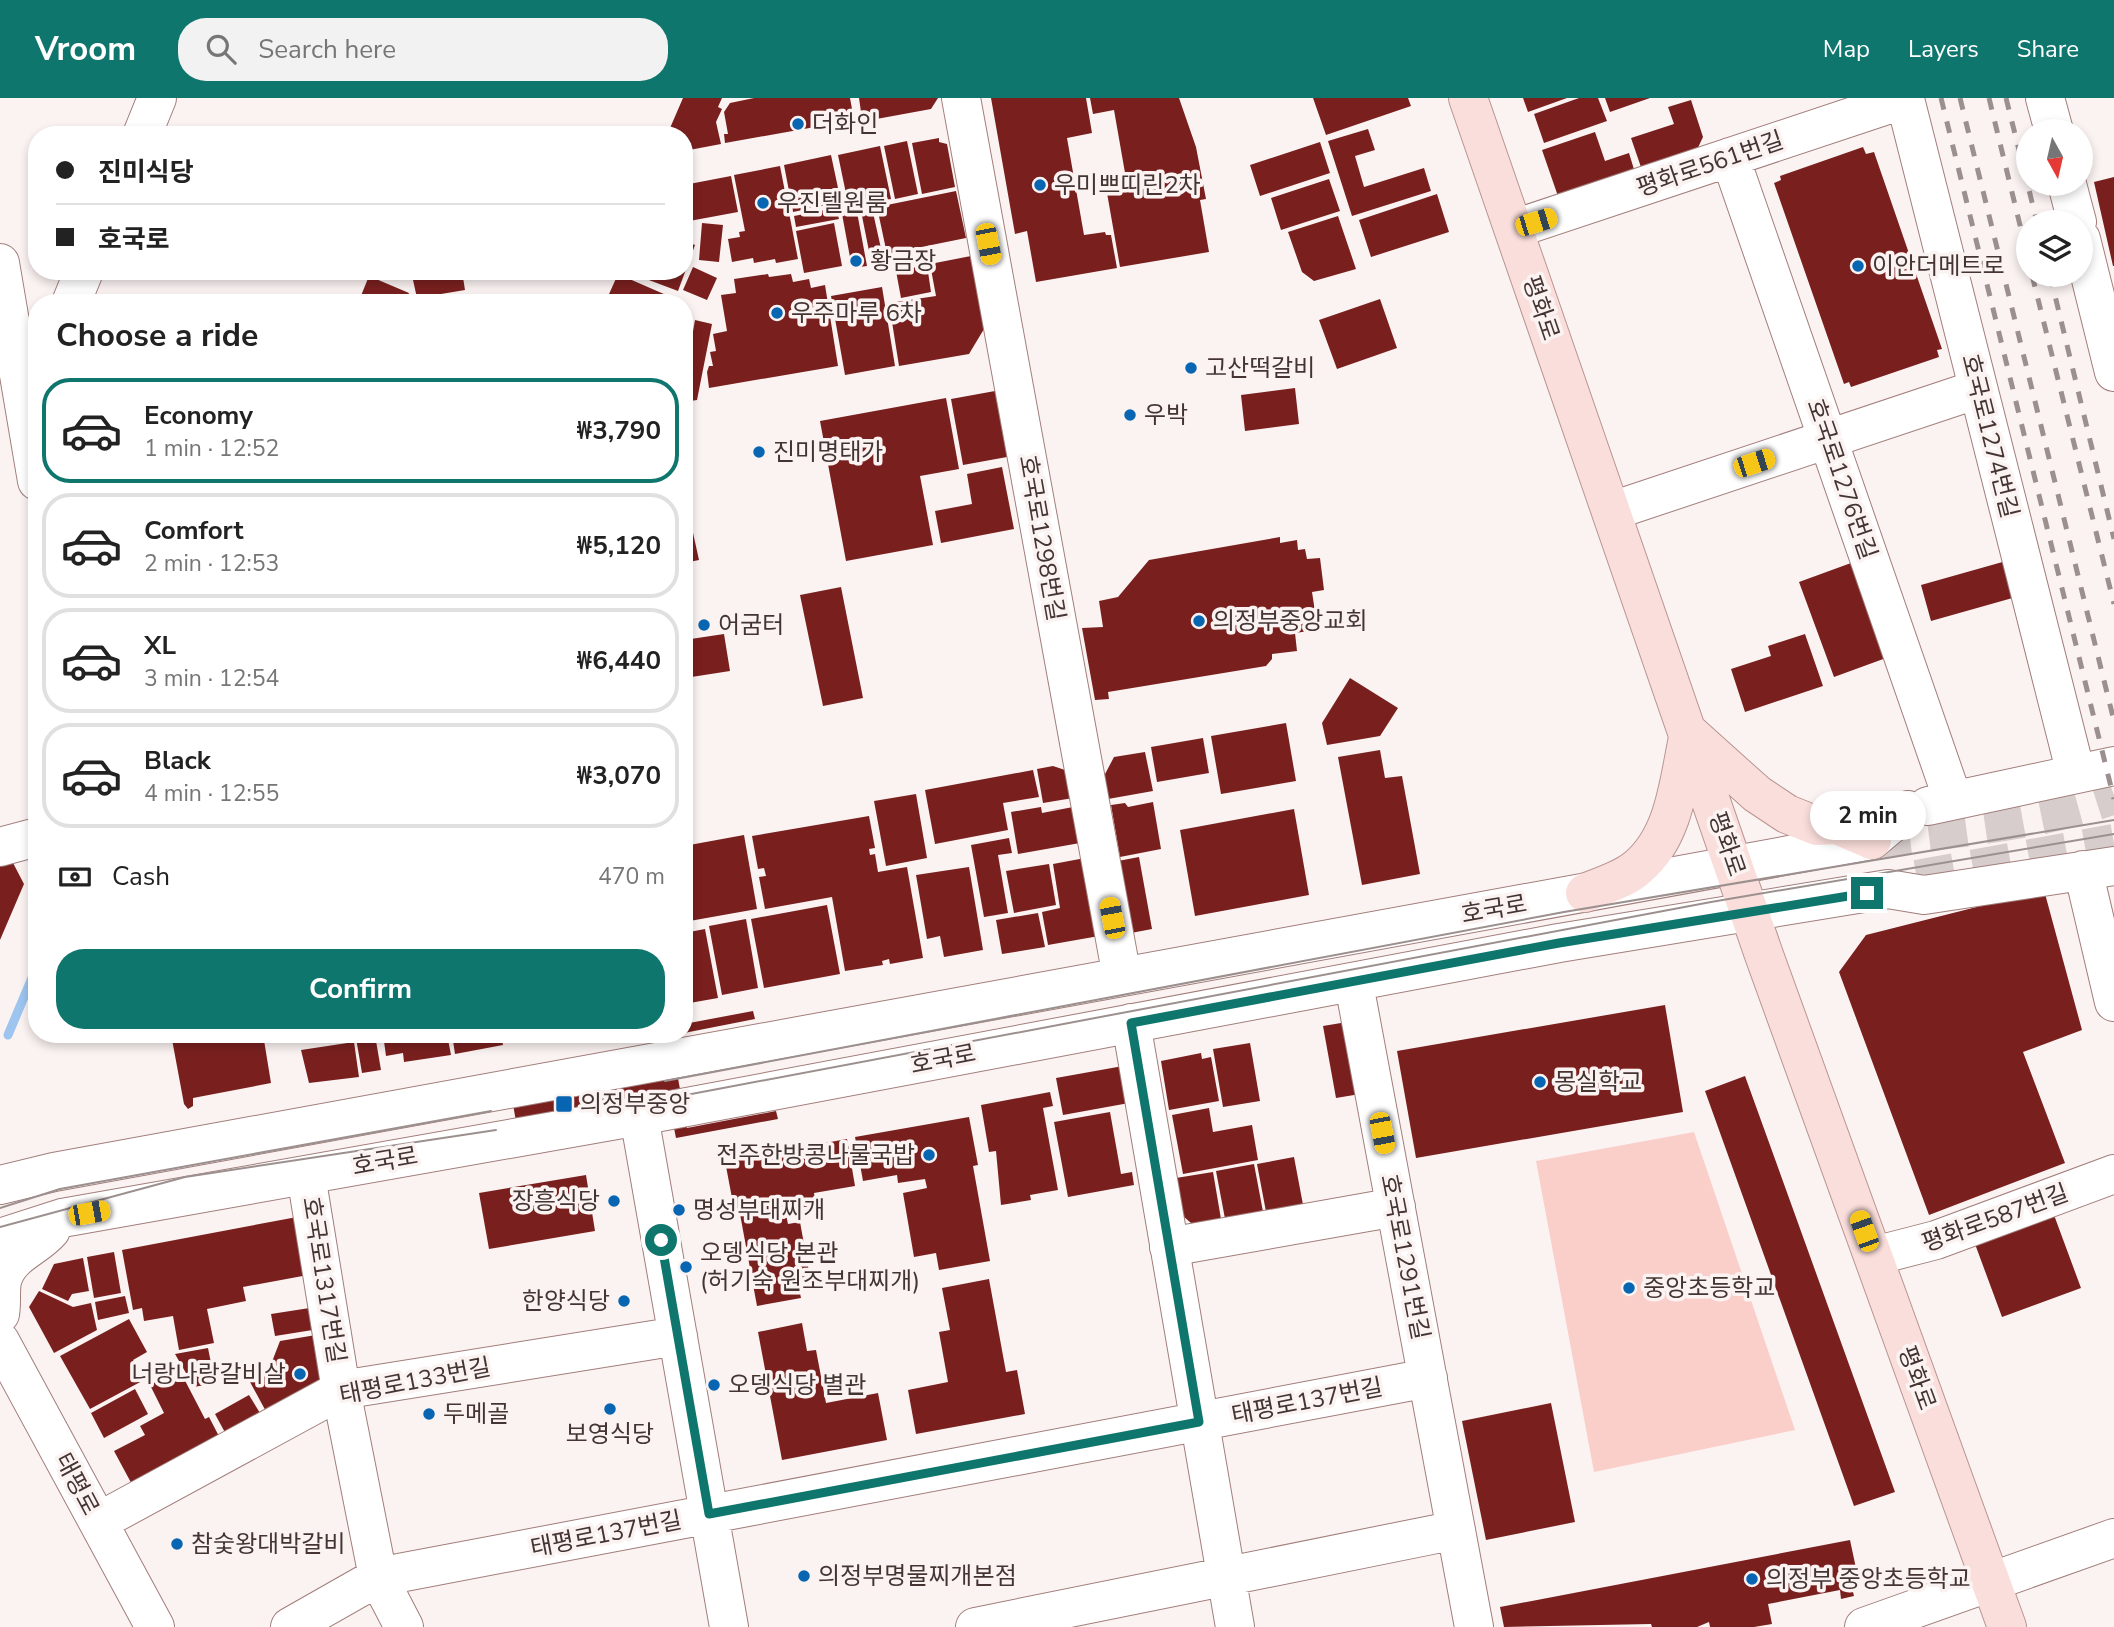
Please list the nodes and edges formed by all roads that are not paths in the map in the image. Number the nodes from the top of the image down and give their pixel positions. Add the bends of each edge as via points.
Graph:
1 (157, 98) edge
2 (961, 98) edge
3 (1468, 98) edge
4 (2045, 98) edge
5 (1905, 99) edge
6 (2051, 119) edge
7 (146, 126) edge
8 (1730, 157) junction
9 (1514, 229) junction
10 (0, 263) edge
11 (2093, 287) edge
12 (2114, 372) edge
13 (1978, 389) junction
14 (28, 410) edge
15 (22, 427) edge
16 (1828, 439) junction
17 (28, 449) edge
18 (1612, 511) junction
19 (1689, 733) junction
20 (2114, 766) edge
21 (2076, 774) junction
22 (1953, 800) junction
23 (1908, 810) junction
24 (1837, 825) junction
25 (28, 839) edge
26 (1872, 840) junction
27 (0, 847) edge
28 (1734, 865) junction
29 (2099, 868) edge
30 (1585, 892) junction
31 (1750, 912) junction
32 (1122, 977) junction
33 (1354, 984) junction
34 (2114, 1002) edge
35 (1131, 1023) junction
36 (639, 1116) junction
37 (0, 1156) edge
38 (54, 1172) junction
39 (2114, 1174) edge
40 (306, 1175) junction
41 (0, 1185) edge
42 (1396, 1207) junction
43 (62, 1218) junction
44 (0, 1238) edge
45 (1169, 1247) junction
46 (1874, 1256) junction
47 (0, 1314) edge
48 (678, 1336) junction
49 (0, 1341) edge
50 (1428, 1378) junction
51 (341, 1390) junction
52 (1199, 1422) junction
53 (709, 1514) junction
54 (98, 1522) junction
55 (1456, 1530) junction
56 (2114, 1538) edge
57 (1226, 1576) junction
58 (378, 1577) junction
59 (1991, 1582) junction
60 (155, 1627) edge
61 (290, 1627) edge
62 (404, 1627) edge
63 (729, 1627) edge
64 (975, 1627) edge
65 (1235, 1627) edge
66 (1474, 1627) edge
67 (1864, 1627) edge
68 (2007, 1627) edge

1 - 7 street
2 - 32 street, 호국로1298번길
3 - 9 main road, 평화로
4 - 6 street
5 - 8 street, 평화로561번길
5 - 13 street, 호국로1274번길
8 - 9 street, 평화로561번길
8 - 16 street, 호국로1276번길
9 - 18 main road, 평화로
10 - 15 street
11 - 12 street
13 - 16 street
13 - 21 street, 호국로1274번길
14 - 15 street
15 - 17 street
16 - 18 street
16 - 22 street, 호국로1276번길
18 - 19 main road, 평화로
19 - 24 main road via 1774,807 1817,826
19 - 28 main road, 평화로
19 - 30 main road via 1671,814 1654,849 1637,868
20 - 21 street
21 - 22 street
22 - 23 street
23 - 24 street
23 - 26 street
24 - 26 main road
25 - 27 street
26 - 28 street, 호국로
28 - 30 street, 호국로
28 - 31 main road, 평화로
29 - 31 street, 호국로 via 1924,895 1888,889
29 - 34 street
30 - 32 street, 호국로
31 - 33 street, 호국로 via 1559,943
31 - 46 main road, 평화로
32 - 38 street, 호국로
33 - 35 street, 호국로
33 - 42 street, 호국로1291번길
35 - 36 street, 호국로
35 - 45 street
36 - 40 street, 호국로
36 - 48 street
37 - 38 street via 32,1161
38 - 41 street, 호국로
39 - 46 street, 평화로587번길 via 1936,1240
40 - 43 street, 호국로
40 - 51 street, 호국로1317번길
42 - 45 street
42 - 50 street, 호국로1291번길
43 - 44 street, 호국로
43 - 47 street via 45,1237 16,1255 6,1270
45 - 52 street
46 - 59 main road, 평화로
48 - 51 street, 태평로133번길
48 - 53 street
49 - 54 street, 태평로
50 - 52 street, 태평로137번길
50 - 55 street, 호국로1291번길
51 - 54 street, 태평로133번길
51 - 58 street, 호국로1317번길
52 - 53 street, 태평로137번길
52 - 57 street
53 - 58 street, 태평로137번길
53 - 63 street
54 - 60 street, 태평로
55 - 57 street
55 - 66 street, 호국로1291번길
56 - 59 street
57 - 64 street
57 - 65 street
58 - 61 street, 태평로137번길
58 - 62 street, 호국로1317번길
59 - 67 street
59 - 68 main road, 평화로

